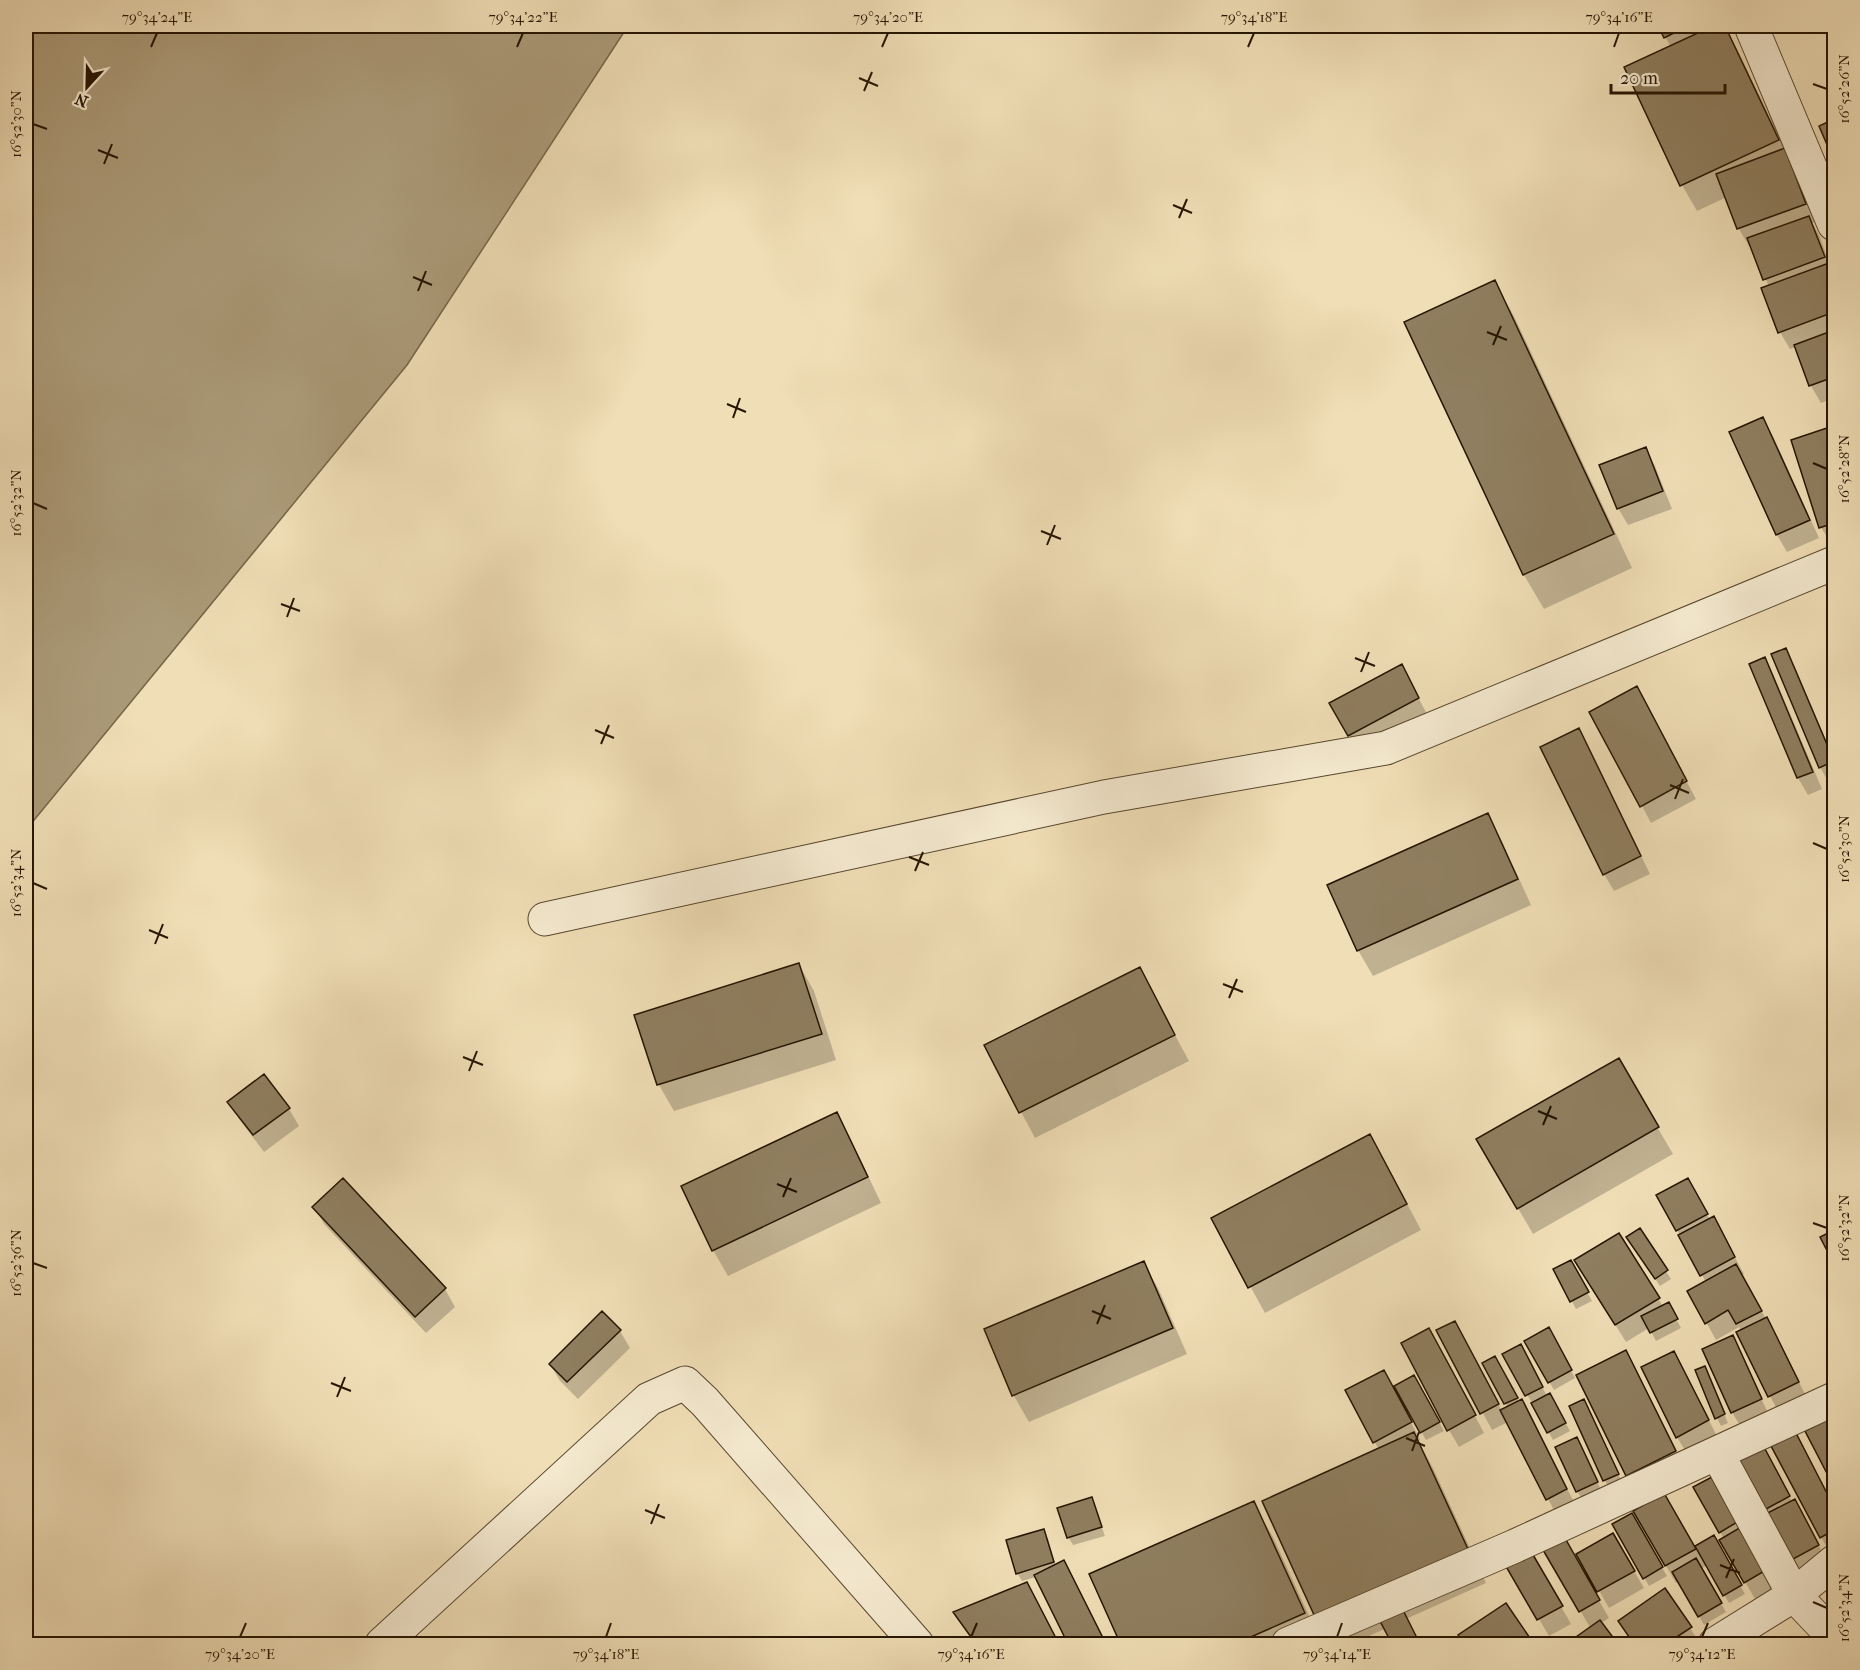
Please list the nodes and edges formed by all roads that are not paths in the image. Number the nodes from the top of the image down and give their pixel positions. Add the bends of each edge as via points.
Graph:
1 (1751, 26) edge
2 (1834, 224) edge
3 (1834, 563) edge
4 (545, 919) dead end
5 (1834, 1399) edge
6 (1717, 1453) junction
7 (1834, 1562) edge
8 (1794, 1595) junction
9 (1834, 1637) edge
10 (382, 1644) edge
11 (917, 1644) edge
12 (1288, 1644) edge
13 (1715, 1644) edge

1 - 2 street
3 - 4 street via 1386,748 1104,797
5 - 6 street
6 - 8 street
6 - 12 street
7 - 8 street
8 - 9 street
8 - 13 street
10 - 11 street via 649,1399 685,1383

